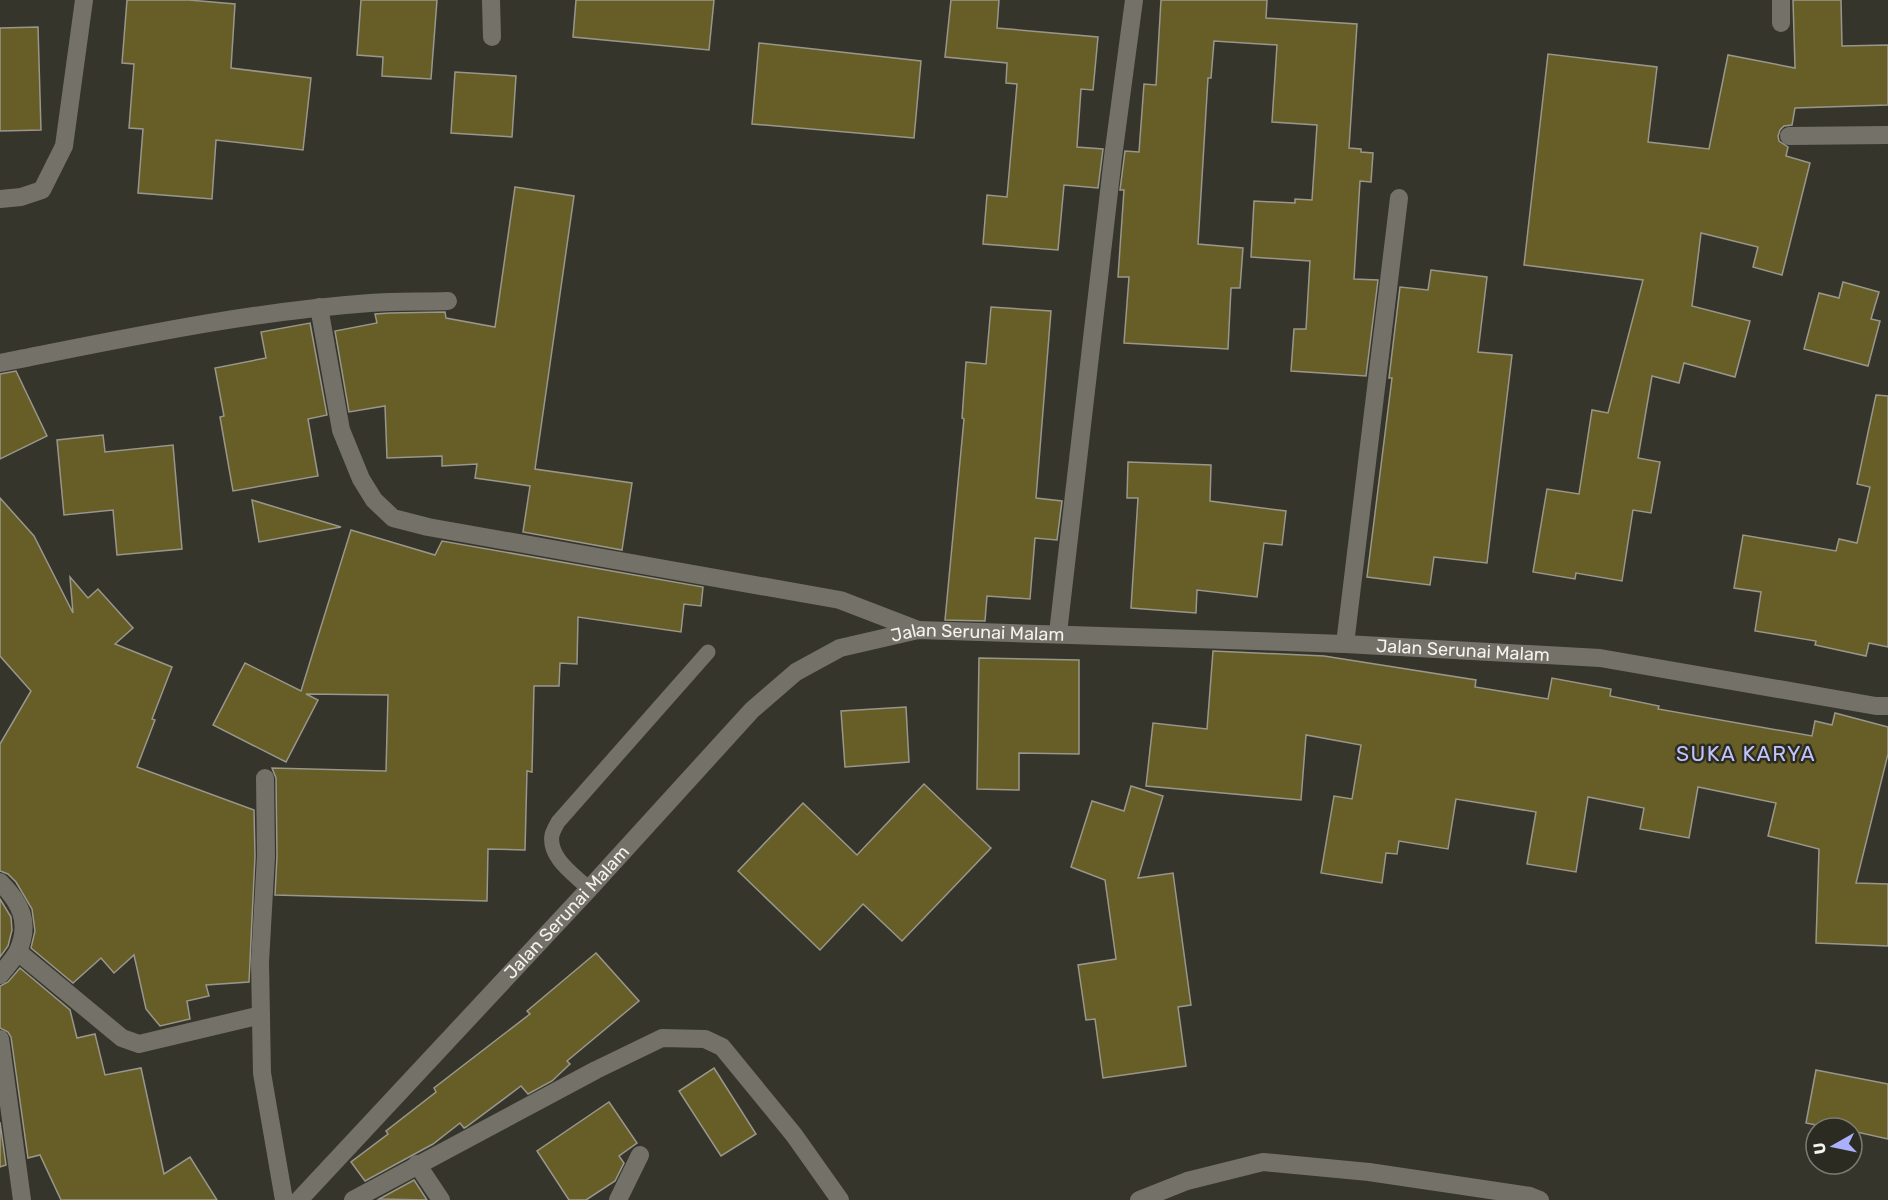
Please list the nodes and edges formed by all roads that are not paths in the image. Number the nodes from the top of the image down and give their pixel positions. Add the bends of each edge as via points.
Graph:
1 (84, 0) edge
2 (491, 0) edge
3 (1134, 0) edge
4 (1781, 0) edge
5 (1781, 23) dead end
6 (492, 37) dead end
7 (1888, 135) edge
8 (1789, 136) dead end
9 (1399, 198) dead end
10 (0, 199) edge
11 (448, 301) dead end
12 (319, 308) junction
13 (0, 363) edge
14 (918, 630) junction
15 (1058, 633) junction
16 (1346, 644) junction
17 (708, 652) dead end
18 (1888, 706) edge
19 (265, 778) dead end
20 (0, 882) edge
21 (589, 889) junction
22 (18, 952) junction
23 (0, 975) edge
24 (261, 1015) junction
25 (0, 1039) edge
26 (640, 1155) dead end
27 (417, 1164) junction
28 (22, 1200) edge
29 (284, 1200) edge
30 (299, 1200) edge
31 (353, 1200) edge
32 (441, 1200) edge
33 (618, 1200) edge
34 (840, 1200) edge
35 (1139, 1200) edge
36 (1540, 1200) edge

1 - 10 street via 64,146 42,190
2 - 6 street
3 - 15 street
4 - 5 street
7 - 8 street
9 - 16 street
11 - 12 street via 372,302
12 - 13 street via 170,329
12 - 14 street via 341,430 361,479 374,500 393,518 840,600
14 - 15 street, Jalan Serunai Malam
14 - 21 street, Jalan Serunai Malam via 840,648 796,672 752,710
15 - 16 street, Jalan Serunai Malam
16 - 18 street, Jalan Serunai Malam via 1600,658
17 - 21 lane via 558,822 552,836 553,849 561,863
19 - 24 street
20 - 22 street via 22,911 24,929
21 - 30 street, Jalan Serunai Malam
22 - 23 street
22 - 24 street via 123,1038 139,1044
24 - 29 street via 262,1073
25 - 28 street
26 - 33 street
27 - 31 street
27 - 32 street
27 - 34 street via 662,1038 705,1039 722,1047 794,1135
35 - 36 street via 1186,1181 1263,1162 1369,1172

